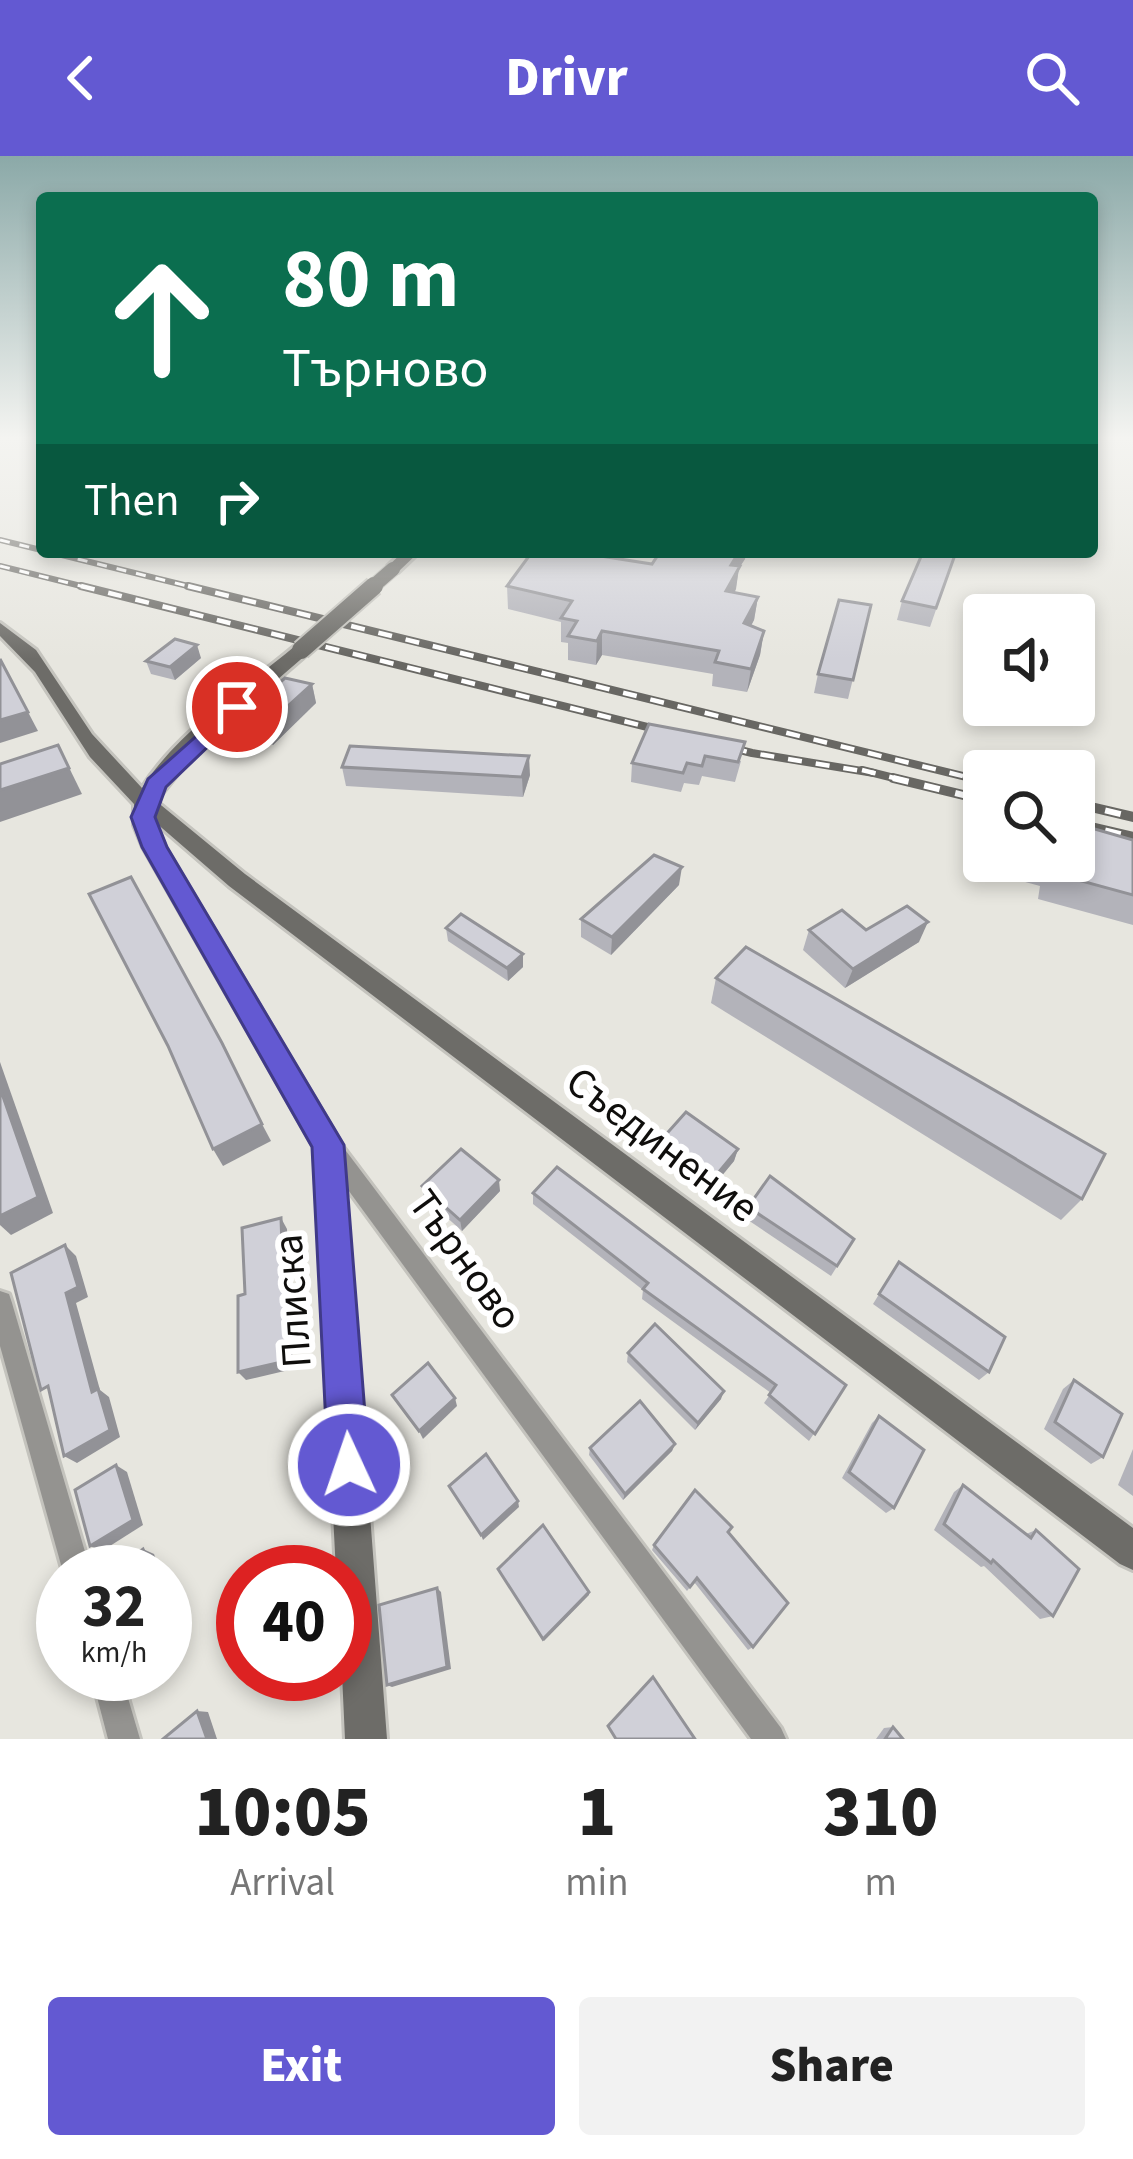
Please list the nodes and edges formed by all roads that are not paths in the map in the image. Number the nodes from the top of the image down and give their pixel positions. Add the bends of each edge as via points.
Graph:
1 (405, 558) edge
2 (0, 628) edge
3 (146, 802) junction
4 (328, 1145) junction
5 (0, 1303) edge
6 (69, 1545) edge
7 (1133, 1551) edge
8 (113, 1701) edge
9 (124, 1739) edge
10 (366, 1739) edge
11 (770, 1739) edge

1 - 3 street, bridge via 174,764
2 - 3 street, Съединение via 33,655 95,751
3 - 4 street, Търново via 154,847
3 - 7 street, Съединение via 237,880
4 - 10 street, Плиска
4 - 11 street, Търново
5 - 6 street
8 - 9 street

